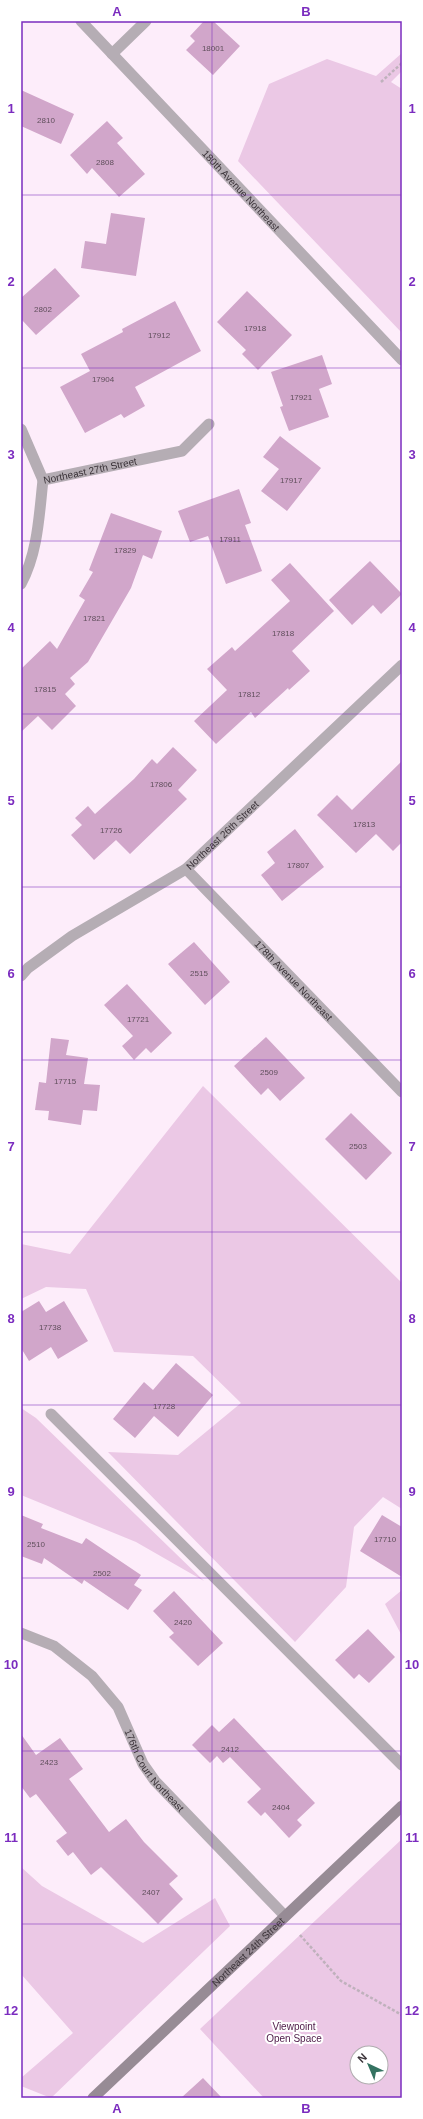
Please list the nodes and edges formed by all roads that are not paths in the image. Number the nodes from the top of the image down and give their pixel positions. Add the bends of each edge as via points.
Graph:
1 (81, 21) edge
2 (146, 21) edge
3 (112, 54) junction
4 (402, 360) edge
5 (209, 424) dead end
6 (21, 429) edge
7 (43, 480) junction
8 (21, 584) edge
9 (402, 665) edge
10 (186, 870) junction
11 (21, 976) edge
12 (402, 1092) edge
13 (51, 1414) dead end
14 (21, 1633) edge
15 (402, 1765) edge
16 (402, 1806) edge
17 (286, 1916) junction
18 (98, 2096) edge

1 - 3 street, 180th Avenue Northeast
2 - 3 street
3 - 4 street, 180th Avenue Northeast
5 - 7 street, Northeast 27th Street via 182,451
6 - 7 street
7 - 8 street, Northeast 27th Street via 31,566
9 - 10 street, Northeast 26th Street
10 - 11 street, Northeast 26th Street via 72,936
10 - 12 street, 178th Avenue Northeast
13 - 15 street
14 - 17 street, 176th Court Northeast via 54,1646 92,1676 118,1708 143,1764 155,1781
16 - 17 main road, Northeast 24th Street
17 - 18 main road, Northeast 24th Street

